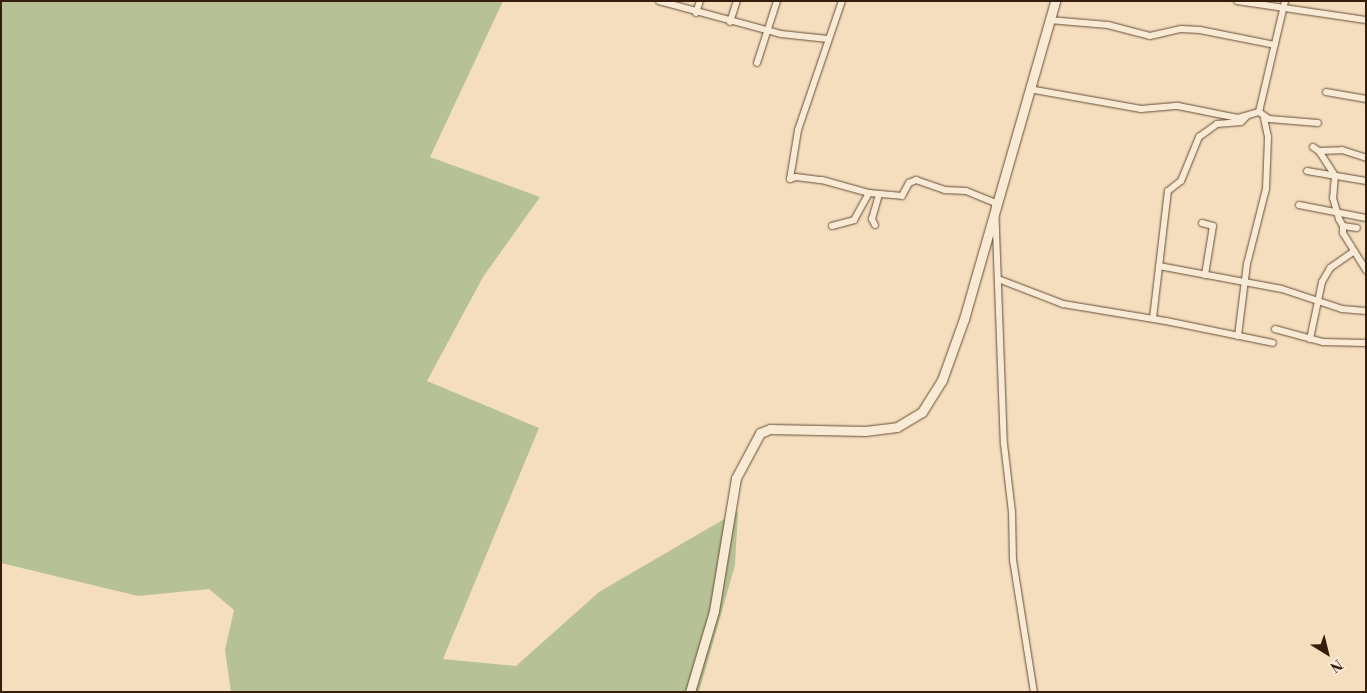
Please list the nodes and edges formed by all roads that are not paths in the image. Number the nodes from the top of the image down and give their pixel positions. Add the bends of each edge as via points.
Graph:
1 (659, 1) edge
2 (700, 1) edge
3 (737, 1) edge
4 (777, 1) edge
5 (842, 1) edge
6 (1055, 1) edge
7 (1236, 1) edge
8 (1285, 1) edge
9 (1284, 9) junction
10 (696, 13) junction
11 (1049, 20) junction
12 (1366, 20) edge
13 (730, 22) junction
14 (767, 31) junction
15 (828, 40) junction
16 (1275, 45) junction
17 (757, 63) dead end
18 (1029, 89) junction
19 (1326, 92) dead end
20 (1366, 99) edge
21 (1260, 112) junction
22 (1246, 117) junction
23 (1264, 118) junction
24 (1318, 123) dead end
25 (1366, 158) edge
26 (1307, 171) dead end
27 (1335, 176) junction
28 (1366, 181) edge
29 (869, 193) junction
30 (879, 194) junction
31 (995, 203) junction
32 (1299, 206) dead end
33 (1336, 213) junction
34 (1366, 218) edge
35 (1202, 223) dead end
36 (874, 225) dead end
37 (832, 226) dead end
38 (1343, 226) junction
39 (1357, 228) dead end
40 (1353, 252) junction
41 (1159, 266) junction
42 (1366, 270) edge
43 (1205, 275) junction
44 (998, 279) junction
45 (1245, 284) junction
46 (1316, 302) junction
47 (1366, 312) edge
48 (1153, 318) junction
49 (1275, 329) dead end
50 (1238, 336) junction
51 (1310, 339) junction
52 (1273, 343) dead end
53 (1366, 343) edge
54 (690, 692) edge
55 (1034, 692) edge

1 - 10 street
2 - 10 street
3 - 13 street
4 - 14 street
5 - 15 street
6 - 11 main road
7 - 9 street
8 - 9 street
9 - 12 street
9 - 16 street
10 - 13 street
11 - 16 street via 1108,25 1150,36 1181,29 1200,30
11 - 18 main road
13 - 14 street
14 - 15 street
14 - 17 street
15 - 29 street via 798,130 790,179 822,180
16 - 21 street
18 - 22 street via 1140,109 1178,106 1223,117
18 - 31 main road
19 - 20 street
21 - 22 street
21 - 23 street
22 - 41 street via 1241,122 1217,124 1194,144 1181,181 1168,191
23 - 24 street
23 - 45 street via 1268,137 1266,189
25 - 27 street via 1342,150 1316,149
26 - 27 street
27 - 28 street via 1357,183
27 - 33 street
29 - 30 street
29 - 37 street via 854,220
30 - 31 street via 903,196 914,180 945,190 966,191
30 - 36 street via 872,219
31 - 44 street
31 - 54 main road via 951,359 922,412 897,427 865,431 770,429 760,433 752,444 734,486 714,611
32 - 33 street
33 - 34 street
33 - 38 street
35 - 43 street via 1213,226
38 - 39 street
38 - 40 street
40 - 42 street
40 - 46 street via 1330,268
41 - 43 street
41 - 48 street
43 - 45 street
44 - 48 street via 1063,304
44 - 55 street via 1004,444 1012,512 1013,560
45 - 46 street via 1282,289
45 - 50 street
46 - 47 street
46 - 51 street
48 - 50 street
49 - 51 street
50 - 52 street
51 - 53 street

